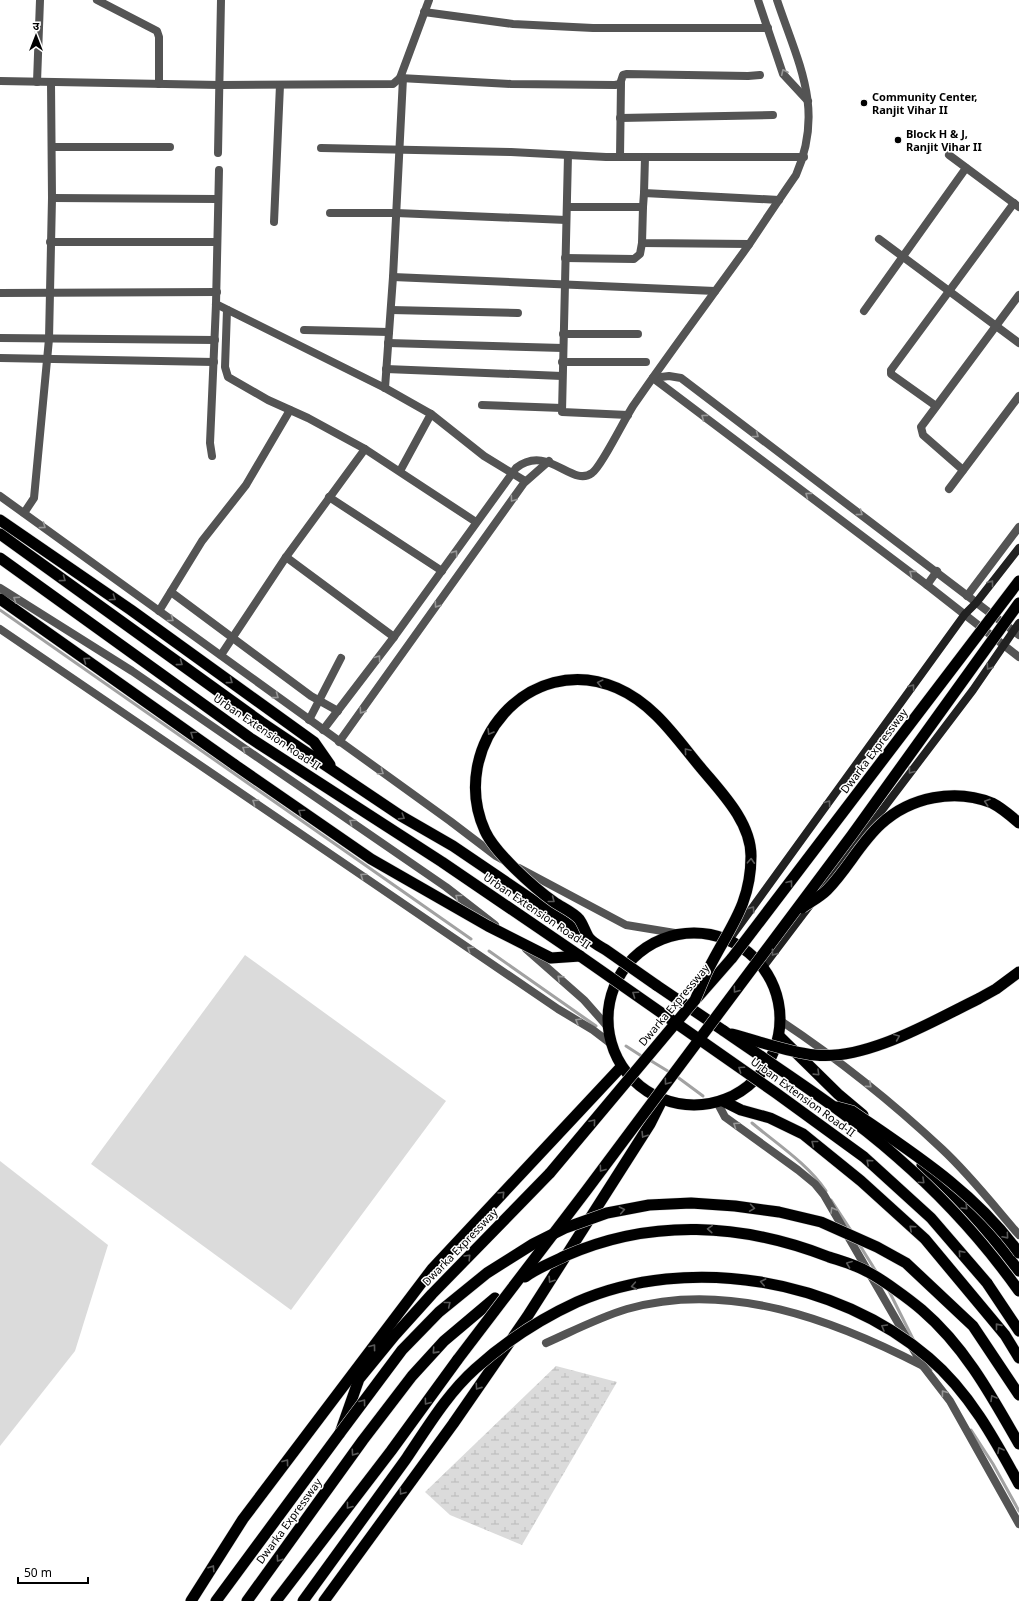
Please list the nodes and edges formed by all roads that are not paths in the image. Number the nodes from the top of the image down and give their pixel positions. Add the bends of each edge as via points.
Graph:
1 (40, 0) edge
2 (97, 0) edge
3 (221, 0) edge
4 (429, 0) edge
5 (758, 0) edge
6 (778, 0) edge
7 (424, 12) junction
8 (768, 28) junction
9 (760, 75) dead end
10 (402, 78) junction
11 (0, 82) edge
12 (37, 82) junction
13 (52, 83) junction
14 (621, 83) junction
15 (159, 84) junction
16 (220, 85) junction
17 (280, 85) junction
18 (808, 101) junction
19 (773, 116) dead end
20 (620, 118) junction
21 (52, 147) junction
22 (170, 147) dead end
23 (321, 148) dead end
24 (400, 149) junction
25 (218, 152) dead end
26 (568, 155) junction
27 (948, 155) dead end
28 (620, 157) junction
29 (645, 157) junction
30 (804, 157) junction
31 (966, 168) junction
32 (219, 170) dead end
33 (644, 193) junction
34 (52, 198) junction
35 (218, 200) junction
36 (779, 200) junction
37 (1017, 205) edge
38 (567, 207) junction
39 (643, 207) junction
40 (330, 213) dead end
41 (396, 213) junction
42 (566, 220) junction
43 (274, 222) dead end
44 (879, 239) dead end
45 (50, 242) junction
46 (217, 242) junction
47 (642, 243) junction
48 (749, 244) junction
49 (903, 257) junction
50 (565, 258) junction
51 (393, 277) junction
52 (566, 285) junction
53 (715, 291) junction
54 (217, 292) junction
55 (950, 292) junction
56 (0, 293) edge
57 (49, 293) junction
58 (1019, 295) edge
59 (216, 304) junction
60 (227, 310) junction
61 (390, 310) junction
62 (864, 311) dead end
63 (518, 313) dead end
64 (996, 326) junction
65 (304, 330) dead end
66 (389, 332) junction
67 (563, 334) junction
68 (638, 334) dead end
69 (0, 338) edge
70 (49, 339) junction
71 (215, 340) junction
72 (388, 343) junction
73 (1019, 343) edge
74 (563, 348) junction
75 (0, 358) edge
76 (46, 358) junction
77 (214, 362) junction
78 (562, 362) junction
79 (646, 362) dead end
80 (386, 369) junction
81 (562, 376) junction
82 (653, 378) junction
83 (385, 388) junction
84 (1019, 396) edge
85 (482, 405) dead end
86 (936, 406) junction
87 (562, 408) junction
88 (290, 410) junction
89 (431, 414) junction
90 (628, 414) junction
91 (365, 448) junction
92 (212, 456) dead end
93 (549, 461) junction
94 (963, 470) junction
95 (400, 471) junction
96 (511, 474) junction
97 (525, 481) junction
98 (949, 489) dead end
99 (0, 496) edge
100 (329, 497) junction
101 (24, 513) junction
102 (0, 520) edge
103 (476, 522) junction
104 (1019, 527) edge
105 (0, 534) edge
106 (1019, 548) edge
107 (0, 558) edge
108 (286, 558) junction
109 (442, 571) junction
110 (937, 571) junction
111 (1019, 581) edge
112 (927, 585) junction
113 (0, 588) edge
114 (171, 592) junction
115 (967, 596) junction
116 (0, 599) edge
117 (976, 603) junction
118 (1019, 603) edge
119 (160, 611) junction
120 (965, 614) junction
121 (1019, 623) edge
122 (0, 629) edge
123 (1016, 633) edge
124 (394, 637) junction
125 (232, 638) junction
126 (1004, 646) junction
127 (221, 655) junction
128 (1019, 657) edge
129 (341, 658) dead end
130 (319, 702) junction
131 (338, 711) junction
132 (309, 720) junction
133 (322, 730) junction
134 (339, 742) junction
135 (334, 771) junction
136 (1019, 823) edge
137 (793, 914) junction
138 (681, 934) junction
139 (590, 939) junction
140 (729, 940) junction
141 (580, 956) junction
142 (763, 967) junction
143 (1019, 972) edge
144 (696, 1000) junction
145 (781, 1021) junction
146 (607, 1026) junction
147 (724, 1031) junction
148 (779, 1036) junction
149 (610, 1043) junction
150 (621, 1067) junction
151 (662, 1100) junction
152 (720, 1102) junction
153 (831, 1105) junction
154 (1019, 1234) edge
155 (1019, 1253) edge
156 (1019, 1271) edge
157 (1019, 1291) edge
158 (1019, 1331) edge
159 (546, 1342) dead end
160 (1019, 1358) edge
161 (923, 1366) junction
162 (1019, 1396) edge
163 (340, 1433) junction
164 (1019, 1444) edge
165 (1019, 1484) edge
166 (1019, 1524) edge
167 (191, 1601) edge
168 (216, 1601) edge
169 (247, 1601) edge
170 (276, 1601) edge
171 (304, 1601) edge
172 (324, 1601) edge

1 - 12 street
2 - 15 street via 157,31
3 - 16 street
4 - 7 street
5 - 8 street
6 - 18 street via 798,59
7 - 8 street via 513,24 592,28
7 - 10 street
18 -> 8 street via 783,74
9 - 14 street via 627,74 623,75
10 - 14 street via 511,84
10 - 17 street via 386,85
10 - 24 street
11 - 12 street
12 - 13 street
13 - 15 street
13 - 21 street
14 - 20 street
15 - 16 street
16 - 17 street
16 - 25 street
17 - 43 street
18 - 30 street via 809,135
19 - 20 street
20 - 28 street
21 - 22 street
21 - 34 street
23 - 24 street
24 - 26 street
24 - 41 street
26 - 28 street
26 - 38 street
27 - 31 street
28 - 29 street
29 - 30 street
29 - 33 street
30 - 36 street via 796,175
31 - 37 street
31 - 49 street
32 - 35 street
33 - 36 street
33 - 39 street
34 - 35 street
34 - 45 street
35 - 46 street
36 - 48 street
37 - 55 street
38 - 39 street
38 - 42 street
39 - 47 street
40 - 41 street
41 - 42 street
41 - 51 street
42 - 50 street
44 - 49 street
45 - 46 street
45 - 57 street
46 - 54 street
47 - 48 street
47 - 50 street via 640,254 634,259
48 - 53 street
49 - 55 street
49 - 62 street
50 - 52 street
51 - 52 street
51 - 61 street
52 - 53 street
52 - 67 street
53 - 82 street
54 - 57 street
54 - 59 street
55 - 64 street
55 - 86 street via 891,370 891,374
56 - 57 street
57 - 70 street
58 - 64 street
59 - 60 street
59 - 71 street
60 - 83 street
60 - 88 street via 225,367 228,377
61 - 63 street
61 - 66 street
64 - 73 street
64 - 86 street
65 - 66 street
66 - 72 street
67 - 68 street
67 - 74 street
69 - 70 street
70 - 71 street
70 - 76 street
71 - 77 street
72 - 74 street
72 - 80 street
74 - 78 street
75 - 76 street
76 - 77 street
76 - 101 street via 34,498
77 - 92 street via 210,443
78 - 79 street
78 - 81 street
80 - 81 street
80 - 83 street
81 - 87 street
82 - 90 street
82 -> 110 street via 681,378
112 -> 82 street
83 - 89 street
84 - 94 street
85 - 87 street
86 - 94 street via 922,424 921,432
87 - 90 street via 562,412
88 - 91 street
88 - 114 street via 246,485 202,541
89 - 95 street
89 - 96 street
90 - 93 street via 598,466 588,476 577,476
91 - 95 street
91 - 100 street
93 - 96 street via 526,462
93 - 97 street
94 - 98 street
95 - 103 street
96 - 97 street
96 - 103 street
97 -> 134 street
99 - 101 street
100 - 108 street
100 - 109 street
101 -> 119 street
102 -> 135 highway via 131,610 314,742
109 -> 103 street
104 - 115 street
105 -> 135 highway, Urban Extension Road-II via 261,722
117 -> 106 main road
107 - 141 highway, Urban Extension Road-II, bridge via 250,738 442,862
108 - 124 street
108 - 125 street
109 - 124 street
110 - 112 street
110 - 115 street
144 -> 111 highway, Dwarka Expressway, bridge via 802,868
112 - 120 street
146 -> 113 street via 584,1000 541,961 446,887 132,671
114 - 119 street
114 - 125 street
115 - 117 street
141 -> 116 highway, bridge via 551,958 488,926 371,859
117 - 120 main road
117 - 123 street
118 - 137 highway, bridge
119 -> 127 street
120 - 126 street
140 -> 120 main road
121 - 123 main road
149 -> 122 street
123 - 126 main road
131 -> 124 street
125 - 127 street
125 - 130 street
126 - 128 street
126 -> 142 main road
127 -> 132 street
129 - 130 street
130 - 131 street
130 - 132 street
131 - 133 street
132 - 133 street
133 - 134 street
134 -> 138 street via 496,856 626,925
135 -> 139 highway, Urban Extension Road-II via 401,816 453,846
136 -> 137 highway, bridge via 993,804 975,798 956,795 914,803 880,825 826,891
137 -> 170 highway, bridge
138 - 140 highway via 705,934
138 - 146 highway via 657,941 636,954 622,970 607,1007
144 -> 139 highway, bridge via 709,967 734,925 746,895 751,853 744,828 727,800 652,710 615,687 570,680 546,685 526,694 497,720 480,752 475,788 478,811 486,833 508,862 552,900 579,918
139 - 147 highway, Urban Extension Road-II, bridge
140 - 142 highway via 748,952
158 -> 141 highway, Urban Extension Road-II, bridge via 987,1282 931,1218 864,1157 770,1088
142 - 145 highway via 773,984 779,1002
147 -> 143 highway, bridge via 786,1050 816,1055 838,1055 880,1044 978,1000
163 -> 144 highway, Dwarka Expressway, bridge via 359,1379 386,1346 432,1294 550,1173
145 - 148 highway
145 -> 154 street via 865,1082 943,1150
146 - 149 highway
147 - 153 highway, Urban Extension Road-II, bridge
148 - 152 highway via 772,1058 759,1076 742,1091
148 -> 156 highway via 838,1094 927,1169 980,1224
149 - 150 highway
150 - 151 highway via 639,1087
167 -> 150 highway via 243,1519 432,1269
151 - 152 highway via 682,1105 703,1106
151 -> 172 highway via 650,1124 527,1317 453,1424
160 -> 152 highway via 1005,1335 925,1239 861,1181 803,1134 770,1118
161 -> 152 street via 824,1195 798,1170 725,1117
153 -> 155 highway, bridge via 852,1111 930,1165 978,1205
153 -> 157 highway, Urban Extension Road-II, bridge via 897,1157 948,1205
159 - 161 street via 627,1309 666,1302 707,1300 751,1303 797,1313 840,1327
166 -> 161 street via 950,1401
163 -> 162 highway, Dwarka Expressway, bridge via 402,1350 439,1312 487,1273 533,1244 565,1228 607,1214 649,1205 699,1204 779,1212 820,1222 877,1247 906,1263 973,1326
163 - 168 highway, Dwarka Expressway
164 -> 169 highway, Dwarka Expressway, bridge via 976,1370 953,1340 922,1310 868,1272 814,1251 774,1239 732,1231 692,1228 612,1238 536,1269 495,1298 444,1341 412,1376 363,1440
165 -> 171 highway, bridge via 982,1417 955,1384 930,1359 903,1338 869,1318 802,1291 755,1280 707,1277 663,1280 621,1288 579,1302 540,1321 474,1370 445,1402

